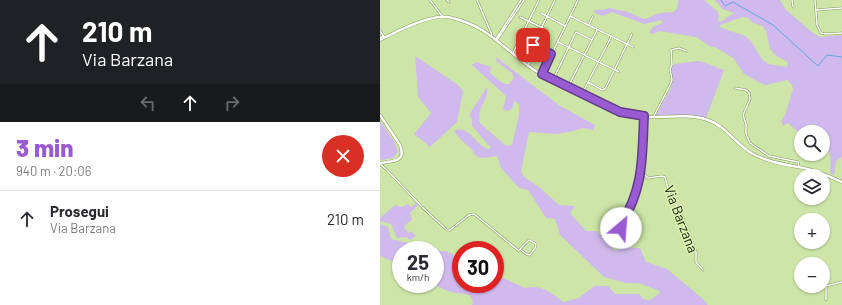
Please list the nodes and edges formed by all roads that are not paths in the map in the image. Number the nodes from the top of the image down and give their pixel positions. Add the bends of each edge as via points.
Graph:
1 (430, 0) edge
2 (447, 0) edge
3 (477, 0) edge
4 (522, 0) edge
5 (540, 0) edge
6 (555, 0) edge
7 (578, 0) edge
8 (792, 0) edge
9 (815, 0) edge
10 (449, 2) dead end
11 (792, 7) dead end
12 (842, 8) edge
13 (816, 10) junction
14 (541, 13) dead end
15 (442, 16) junction
16 (547, 16) junction
17 (570, 16) junction
18 (593, 16) dead end
19 (520, 17) dead end
20 (529, 21) junction
21 (565, 26) junction
22 (588, 26) junction
23 (541, 28) junction
24 (547, 30) dead end
25 (597, 30) junction
26 (380, 31) edge
27 (842, 33) edge
28 (632, 34) dead end
29 (492, 36) junction
30 (384, 37) junction
31 (611, 37) junction
32 (380, 39) edge
33 (497, 39) junction
34 (520, 39) junction
35 (592, 40) junction
36 (558, 42) junction
37 (627, 44) junction
38 (533, 45) junction
39 (538, 47) junction
40 (633, 47) dead end
41 (570, 48) junction
42 (686, 51) dead end
43 (513, 53) junction
44 (551, 54) junction
45 (584, 55) junction
46 (599, 62) junction
47 (528, 65) junction
48 (614, 70) junction
49 (619, 72) dead end
50 (542, 74) junction
51 (553, 80) junction
52 (588, 82) junction
53 (568, 87) junction
54 (735, 88) dead end
55 (582, 94) junction
56 (380, 115) edge
57 (644, 116) junction
58 (654, 116) junction
59 (380, 164) edge
60 (799, 167) junction
61 (641, 171) junction
62 (842, 182) edge
63 (621, 228) dead end
64 (520, 249) junction
65 (703, 270) dead end
66 (842, 282) edge
67 (826, 300) dead end

1 - 15 street
2 - 10 street
3 - 29 street
4 - 33 street
5 - 20 street
6 - 16 street
7 - 17 street
8 - 11 street
9 - 13 street
12 - 13 street
13 - 27 street via 821,33
14 - 16 street
15 - 29 street via 481,28
15 - 30 street
16 - 21 street
16 - 23 street
17 - 21 street
17 - 22 street
18 - 22 street
19 - 20 street
20 - 23 street
20 - 34 street
21 - 36 street
22 - 25 street
23 - 24 street
23 - 38 street
25 - 31 street
25 - 35 street
26 - 30 street
28 - 37 street
29 - 33 street
30 - 32 street
31 - 37 street
31 - 46 street
33 - 43 street
34 - 38 street
34 - 43 street
35 - 41 street via 576,32
35 - 45 street
36 - 41 street
36 - 44 street
37 - 40 street
37 - 48 street
38 - 39 street
39 - 44 street
39 - 47 street
41 - 45 street
41 - 51 street
42 - 58 street via 679,48 671,50 672,80
43 - 47 street
44 - 50 street
45 - 46 street
45 - 53 street
46 - 48 street
46 - 52 street
47 - 50 street
48 - 49 street
48 - 52 street via 604,90
50 - 51 street
51 - 53 street
52 - 55 street
53 - 55 street
54 - 60 street via 746,90 750,96 743,115 750,143 769,156 798,162
55 - 57 street via 622,113
56 - 59 street via 402,152 396,161
57 - 58 street
57 - 61 street
58 - 60 street via 708,120 753,154 772,162
59 - 64 street via 447,230 470,214 474,214 518,251
60 - 62 street
61 - 63 street via 633,204
61 - 65 street, Via Barzana via 648,178 665,177 669,193 681,212 696,252 697,263
64 - 64 street via 529,240 536,244 530,255
66 - 67 street via 826,286

